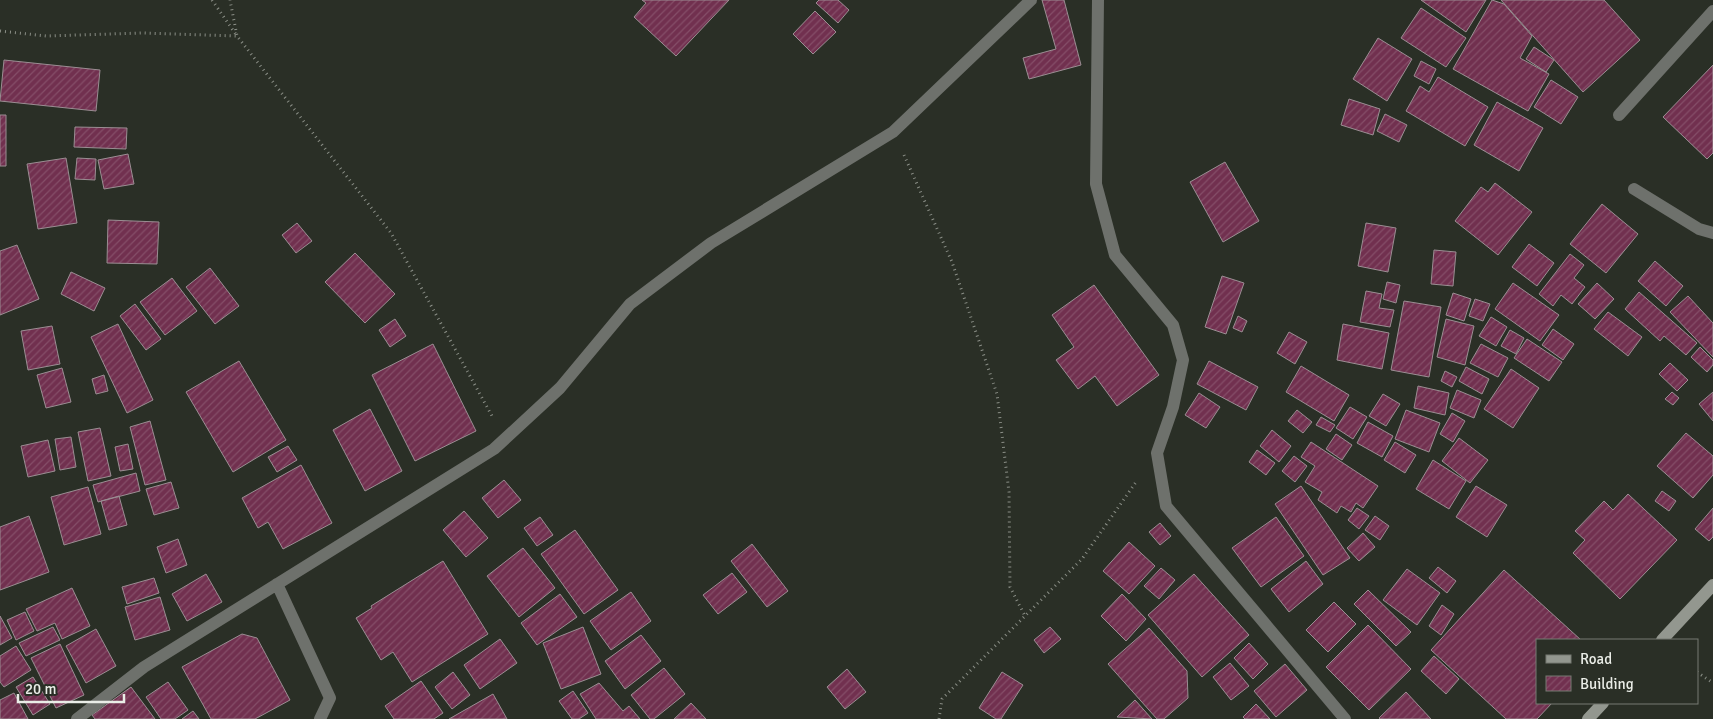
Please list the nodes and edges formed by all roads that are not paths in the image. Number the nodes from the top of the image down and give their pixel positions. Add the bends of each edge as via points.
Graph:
1 (1031, 0) edge
2 (1098, 0) edge
3 (1713, 11) edge
4 (1619, 115) dead end
5 (1634, 190) dead end
6 (1713, 233) edge
7 (277, 584) junction
8 (1713, 585) edge
9 (1663, 639) edge
10 (1602, 704) edge
11 (77, 719) edge
12 (320, 719) edge
13 (1345, 719) edge
14 (1588, 719) edge

1 - 7 street via 893,132 711,243 630,304 560,388 494,449
2 - 13 street via 1096,184 1115,255 1173,325 1183,360 1173,407 1157,453 1166,506
3 - 4 street
5 - 6 street
7 - 11 street via 144,667
7 - 12 street via 330,698
8 - 9 street
10 - 14 street

